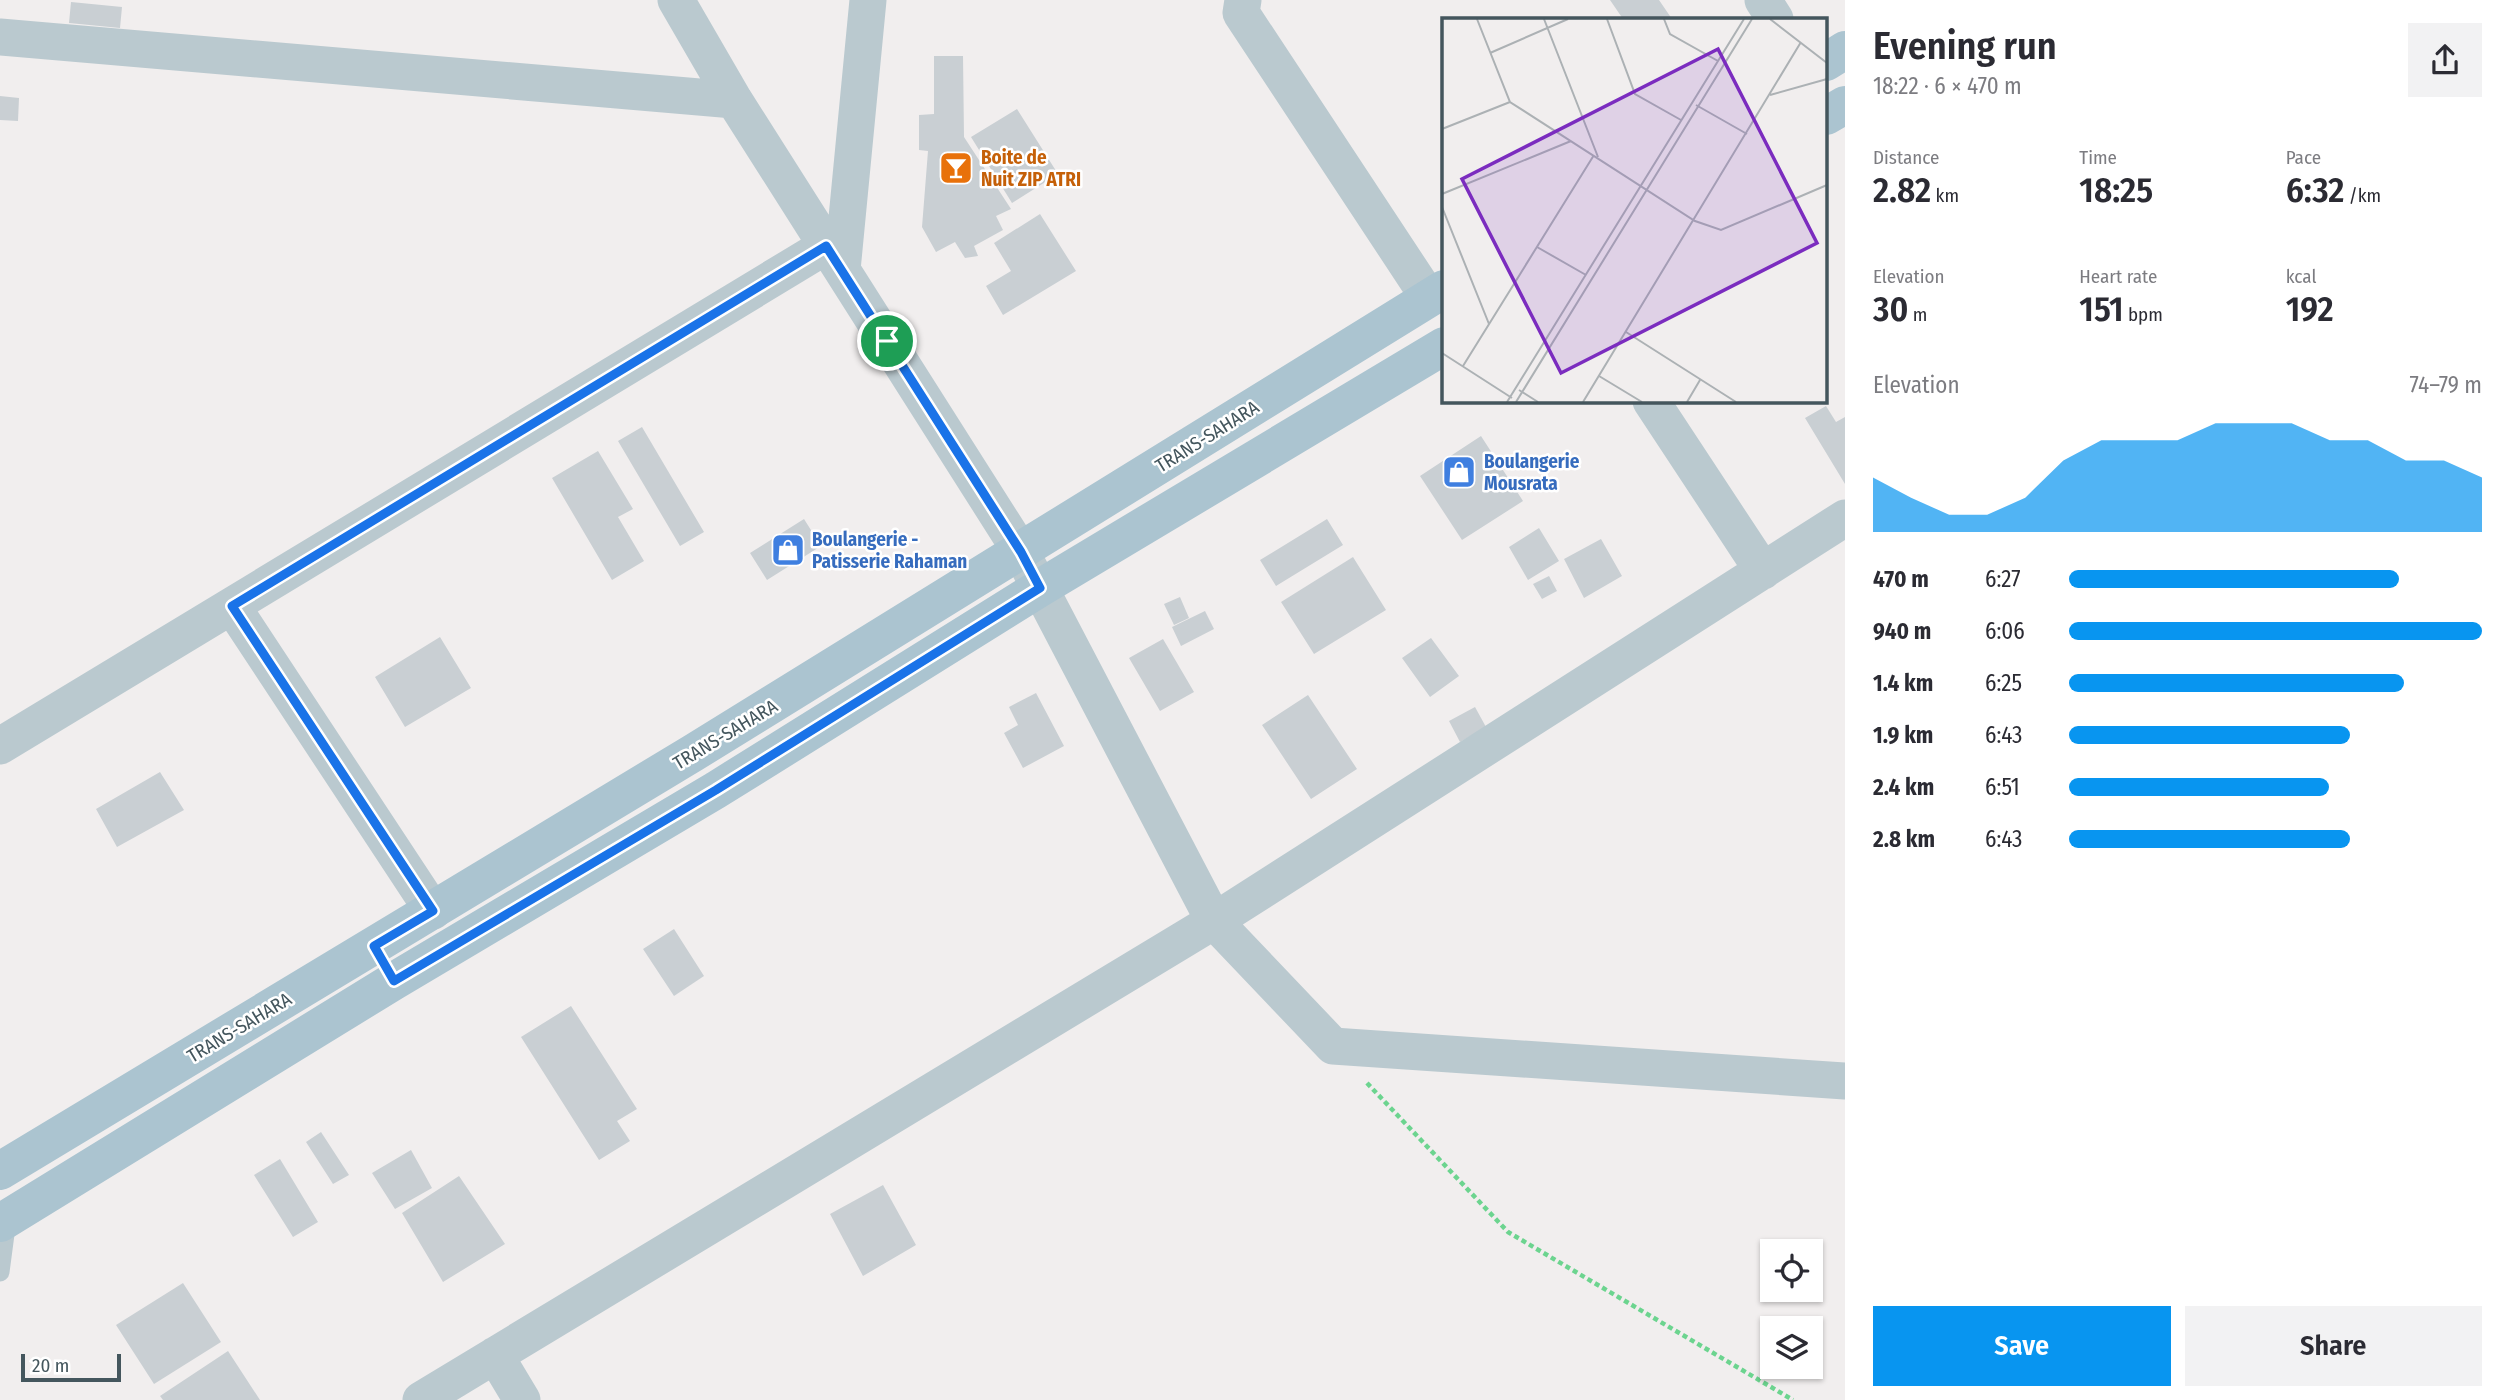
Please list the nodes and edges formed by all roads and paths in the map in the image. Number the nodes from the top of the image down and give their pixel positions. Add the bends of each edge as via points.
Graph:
1 (676, 0) edge
2 (868, 0) edge
3 (1243, 0) edge
4 (1763, 0) edge
5 (1774, 18) edge
6 (0, 37) edge
7 (1845, 50) edge
8 (1828, 61) edge
9 (734, 100) junction
10 (1845, 105) edge
11 (1828, 115) edge
12 (834, 258) junction
13 (1436, 294) edge
14 (1442, 347) edge
15 (1652, 402) edge
16 (1845, 518) edge
17 (1021, 552) junction
18 (1762, 571) junction
19 (1040, 588) junction
20 (232, 606) junction
21 (0, 746) edge
22 (693, 753) junction
23 (716, 790) junction
24 (433, 911) junction
25 (1214, 920) junction
26 (374, 946) junction
27 (394, 981) junction
28 (1333, 1046) junction
29 (1845, 1081) edge
30 (0, 1171) edge
31 (4, 1221) edge
32 (0, 1272) edge
33 (495, 1355) junction
34 (421, 1400) edge
35 (522, 1400) edge
36 (1793, 1400) edge

1 - 9 street
2 - 12 street
3 - 13 street via 1241,13
4 - 5 street
6 - 9 street
7 - 8 main road
9 - 12 street
10 - 11 main road
12 - 17 street
12 - 20 street
13 - 17 main road, TRANS-SAHARA
14 - 19 main road
15 - 18 street
16 - 18 street
17 - 19 street
17 - 22 main road, TRANS-SAHARA
18 - 25 street
19 - 23 main road
19 - 25 street
20 - 21 street
20 - 24 street
22 - 23 main road
22 - 24 main road, TRANS-SAHARA
23 - 27 main road
24 - 26 main road, TRANS-SAHARA
25 - 28 street
25 - 33 street
26 - 27 main road
26 - 30 main road, TRANS-SAHARA
27 - 31 main road
28 - 29 street
28 - 36 path via 1508,1232
31 - 32 lane
33 - 34 street
33 - 35 street

